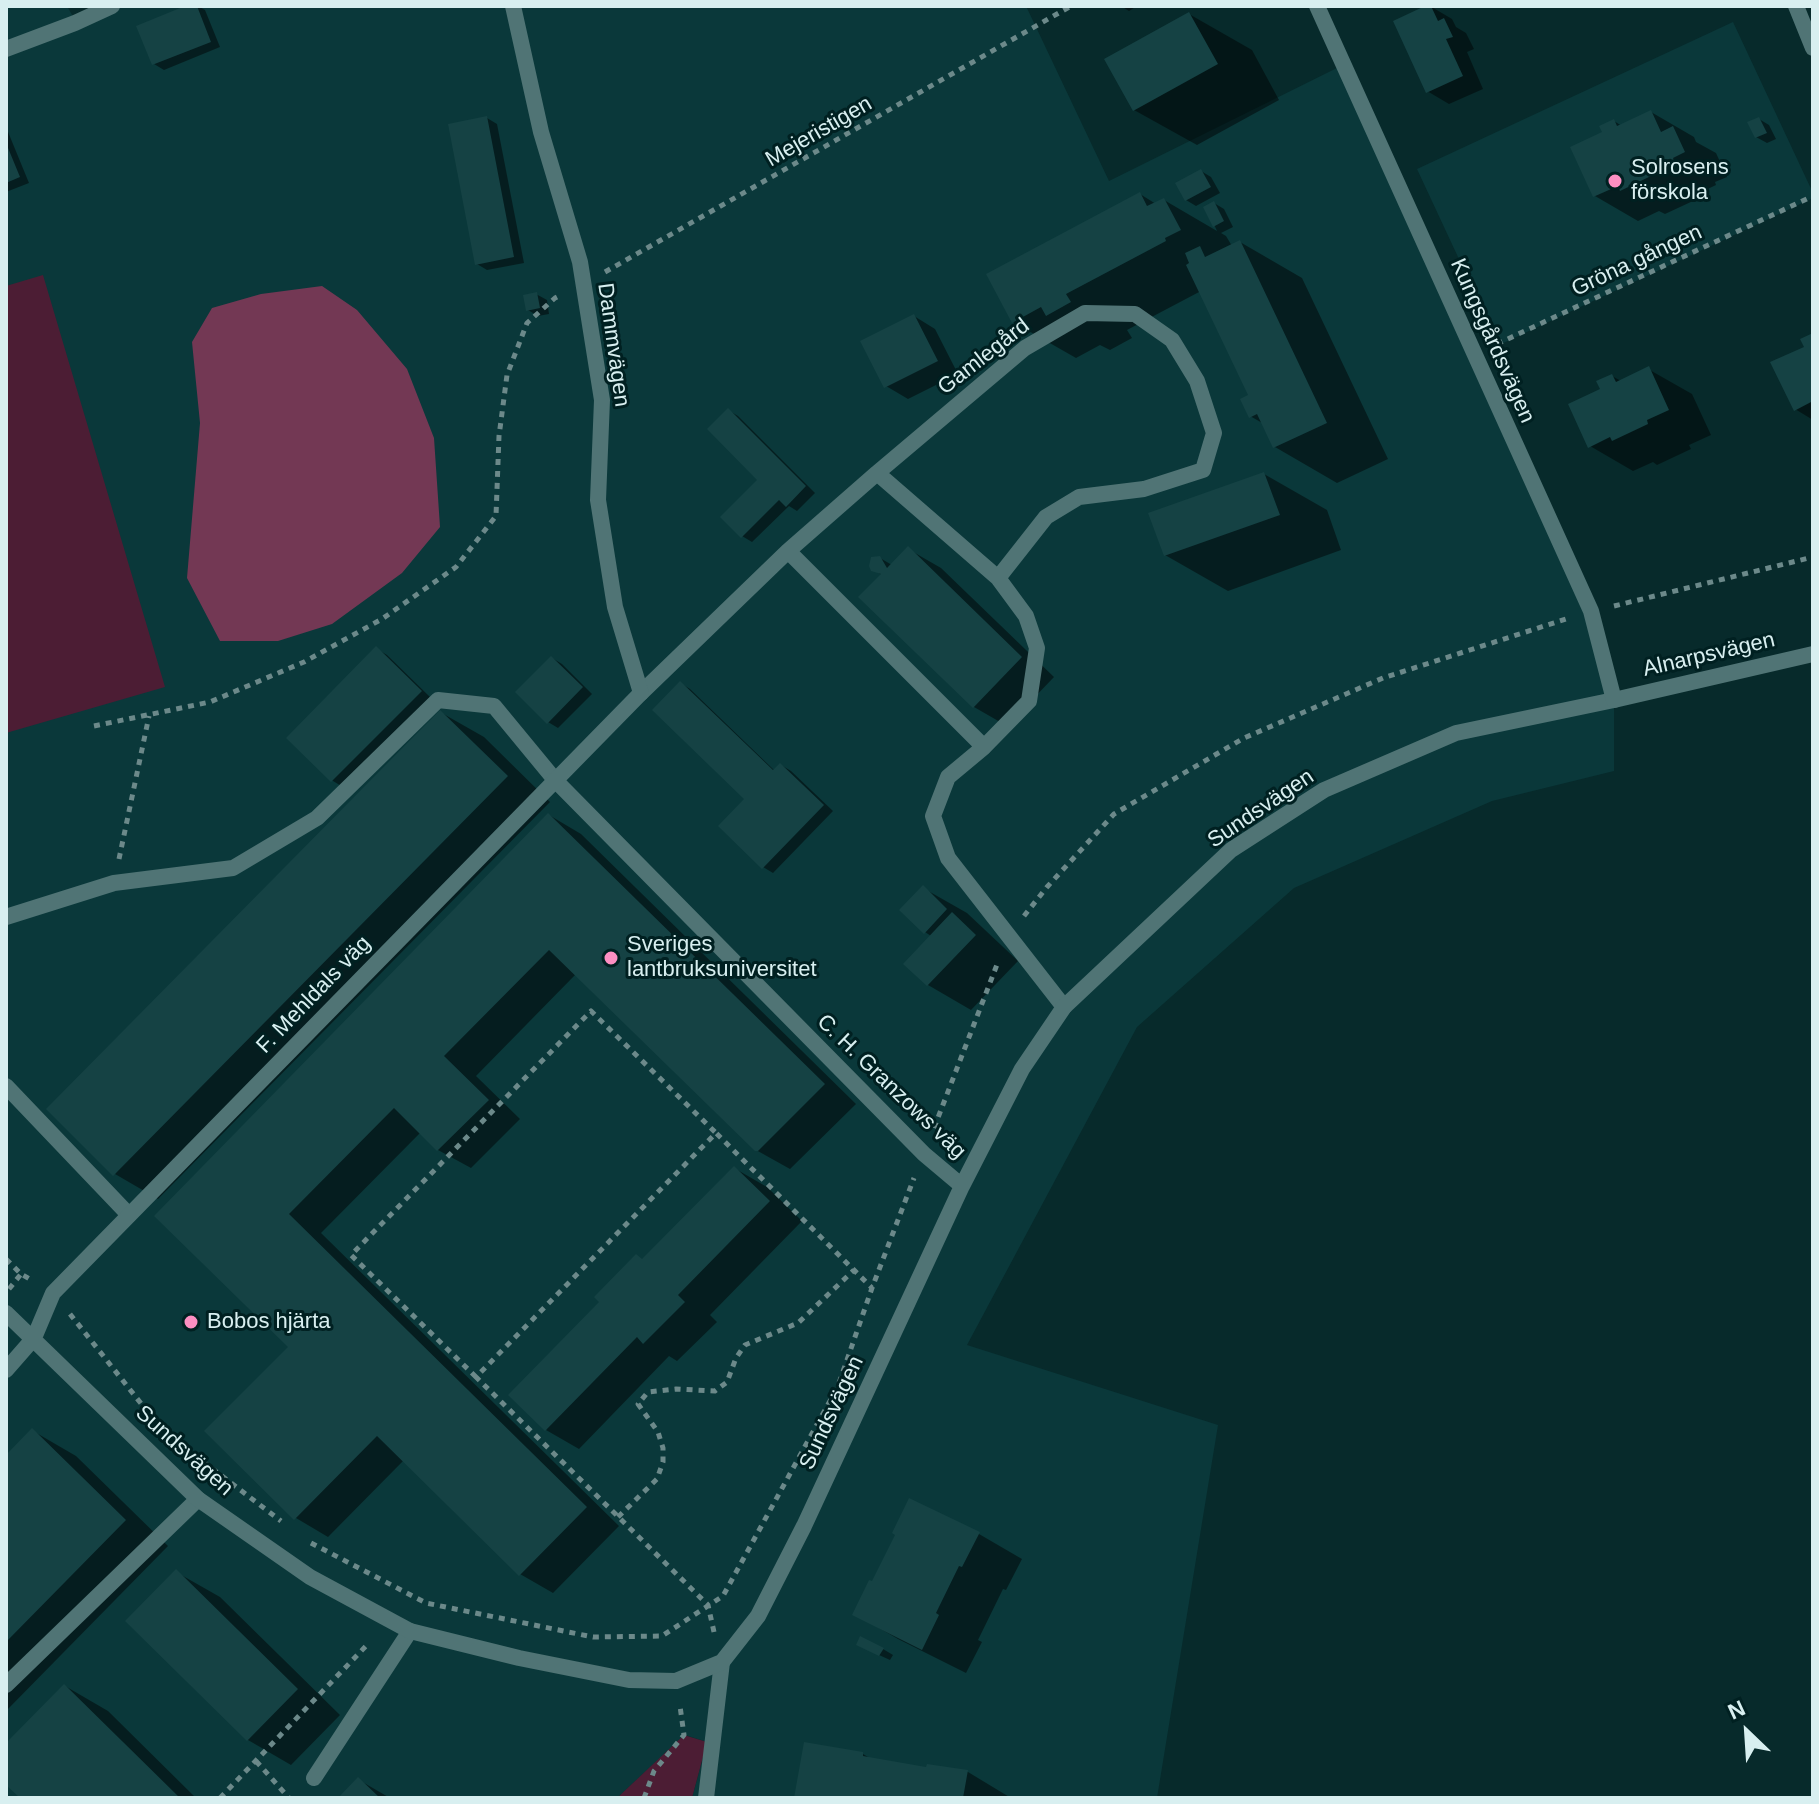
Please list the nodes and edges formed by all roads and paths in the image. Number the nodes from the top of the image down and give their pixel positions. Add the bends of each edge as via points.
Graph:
1 (112, 6) edge
2 (513, 6) edge
3 (1071, 6) edge
4 (1317, 6) edge
5 (1796, 6) edge
6 (1813, 48) edge
7 (6, 49) edge
8 (1813, 196) edge
9 (583, 285) junction
10 (1474, 354) junction
11 (877, 473) junction
12 (788, 551) junction
13 (1813, 557) edge
14 (998, 578) junction
15 (1591, 611) junction
16 (1813, 654) edge
17 (641, 693) junction
18 (1614, 700) junction
19 (149, 715) junction
20 (94, 726) dead end
21 (984, 747) junction
22 (555, 780) junction
23 (114, 883) junction
24 (6, 917) edge
25 (1009, 934) junction
26 (1064, 1007) junction
27 (6, 1086) edge
28 (716, 1133) junction
29 (924, 1154) junction
30 (962, 1186) junction
31 (129, 1215) junction
32 (854, 1270) junction
33 (21, 1274) dead end
34 (872, 1288) junction
35 (6, 1293) edge
36 (53, 1293) junction
37 (6, 1313) edge
38 (34, 1338) junction
39 (6, 1370) edge
40 (476, 1377) junction
41 (145, 1408) dead end
42 (187, 1449) dead end
43 (198, 1499) junction
44 (618, 1517) junction
45 (282, 1522) dead end
46 (305, 1540) dead end
47 (708, 1605) junction
48 (390, 1621) junction
49 (410, 1631) junction
50 (722, 1662) junction
51 (676, 1681) junction
52 (6, 1685) edge
53 (256, 1761) junction
54 (314, 1778) dead end
55 (220, 1798) edge
56 (289, 1798) edge
57 (644, 1798) edge
58 (706, 1798) edge

1 - 7 street
2 - 9 street, Dammvägen
3 - 9 path, Mejeristigen
4 - 10 street, Kungsgårdsvägen
5 - 6 street
8 - 10 path, Gröna gången
9 - 17 street, Dammvägen via 602,400 598,500 615,607
9 - 19 path, Mejeristigen via 555,298 527,323 507,375 496,516 456,567 382,619 304,662 210,702
10 - 15 street, Kungsgårdsvägen
11 - 12 street, Gamlegård
11 - 14 street
11 - 14 street, Gamlegård via 1025,348 1085,313 1135,314 1172,340 1197,381 1214,433 1203,470 1144,489 1079,497 1046,517
12 - 17 street, Gamlegård
12 - 21 street
13 - 15 path
14 - 21 street via 1026,616 1037,648 1029,701
15 - 18 street, Kungsgårdsvägen
15 - 25 path via 1383,678 1244,738 1114,814
16 - 18 street, Alnarpsvägen
17 - 22 street, F. Mehldals väg
18 - 26 street, Sundsvägen via 1456,733 1324,790 1231,850
19 - 20 path, Mejeristigen
19 - 23 path
21 - 25 street via 948,777 933,816 948,858
22 - 23 street, C. H. Granzows väg via 494,706 438,700 317,818 233,868
22 - 29 street, C. H. Granzows väg
22 - 31 street, F. Mehldals väg
23 - 24 street
25 - 26 street
25 - 29 path
26 - 30 street, Sundsvägen via 1022,1069
27 - 31 street
28 - 32 path
28 - 40 path
28 - 40 path via 591,1011 351,1255
29 - 30 street, C. H. Granzows väg
29 - 34 path
30 - 50 street, Sundsvägen via 791,1552 758,1616
31 - 36 street, F. Mehldals väg
32 - 34 path
32 - 44 path via 798,1323 745,1345 727,1382 715,1391 648,1392 638,1404 658,1432 663,1462 657,1479
33 - 35 path
34 - 47 path via 837,1388 723,1596
36 - 38 street, F. Mehldals väg
36 - 41 path
37 - 38 street, Sundsvägen
38 - 39 street, F. Mehldals väg
38 - 43 street, Sundsvägen
40 - 44 path
42 - 45 path
43 - 48 street, Sundsvägen via 310,1577
43 - 52 street
44 - 47 path
46 - 47 path via 426,1603 593,1637 662,1636
48 - 49 street, Sundsvägen
48 - 53 path
49 - 51 street, Sundsvägen via 629,1680
49 - 54 street
50 - 51 street, Sundsvägen
50 - 58 street
51 - 57 path via 684,1735 654,1771
53 - 55 path
53 - 56 path

